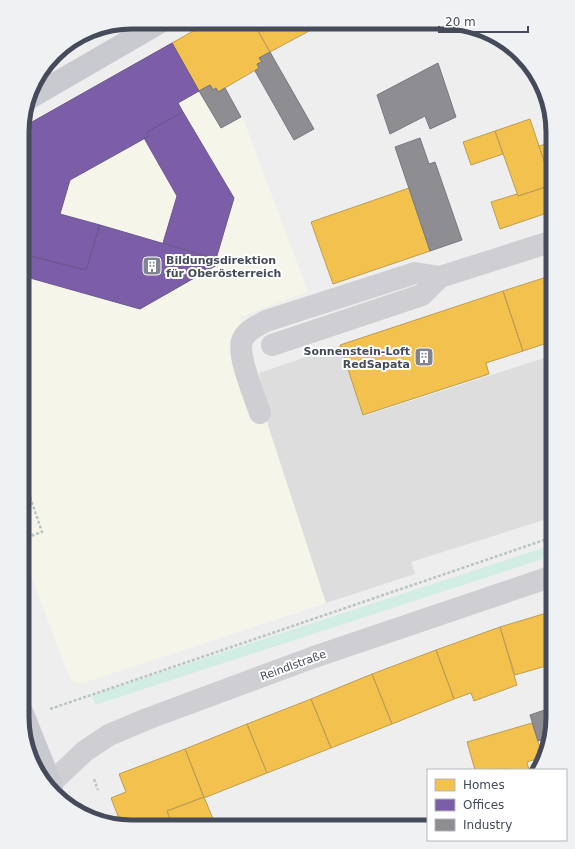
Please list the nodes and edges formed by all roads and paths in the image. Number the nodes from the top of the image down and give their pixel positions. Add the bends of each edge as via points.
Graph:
1 (149, 29) edge
2 (36, 94) edge
3 (546, 243) edge
4 (440, 277) junction
5 (272, 345) dead end
6 (260, 413) dead end
7 (29, 494) edge
8 (29, 537) edge
9 (546, 539) edge
10 (546, 578) edge
11 (71, 701) dead end
12 (30, 732) edge
13 (47, 775) edge
14 (53, 783) edge

1 - 2 main road
3 - 4 street
4 - 5 street via 422,295
4 - 6 street via 416,273 266,321 248,331 242,340 240,350
7 - 8 path via 42,532
9 - 11 path
10 - 14 street, Reindlstraße via 314,657 147,718 109,735 85,751
12 - 13 main road

